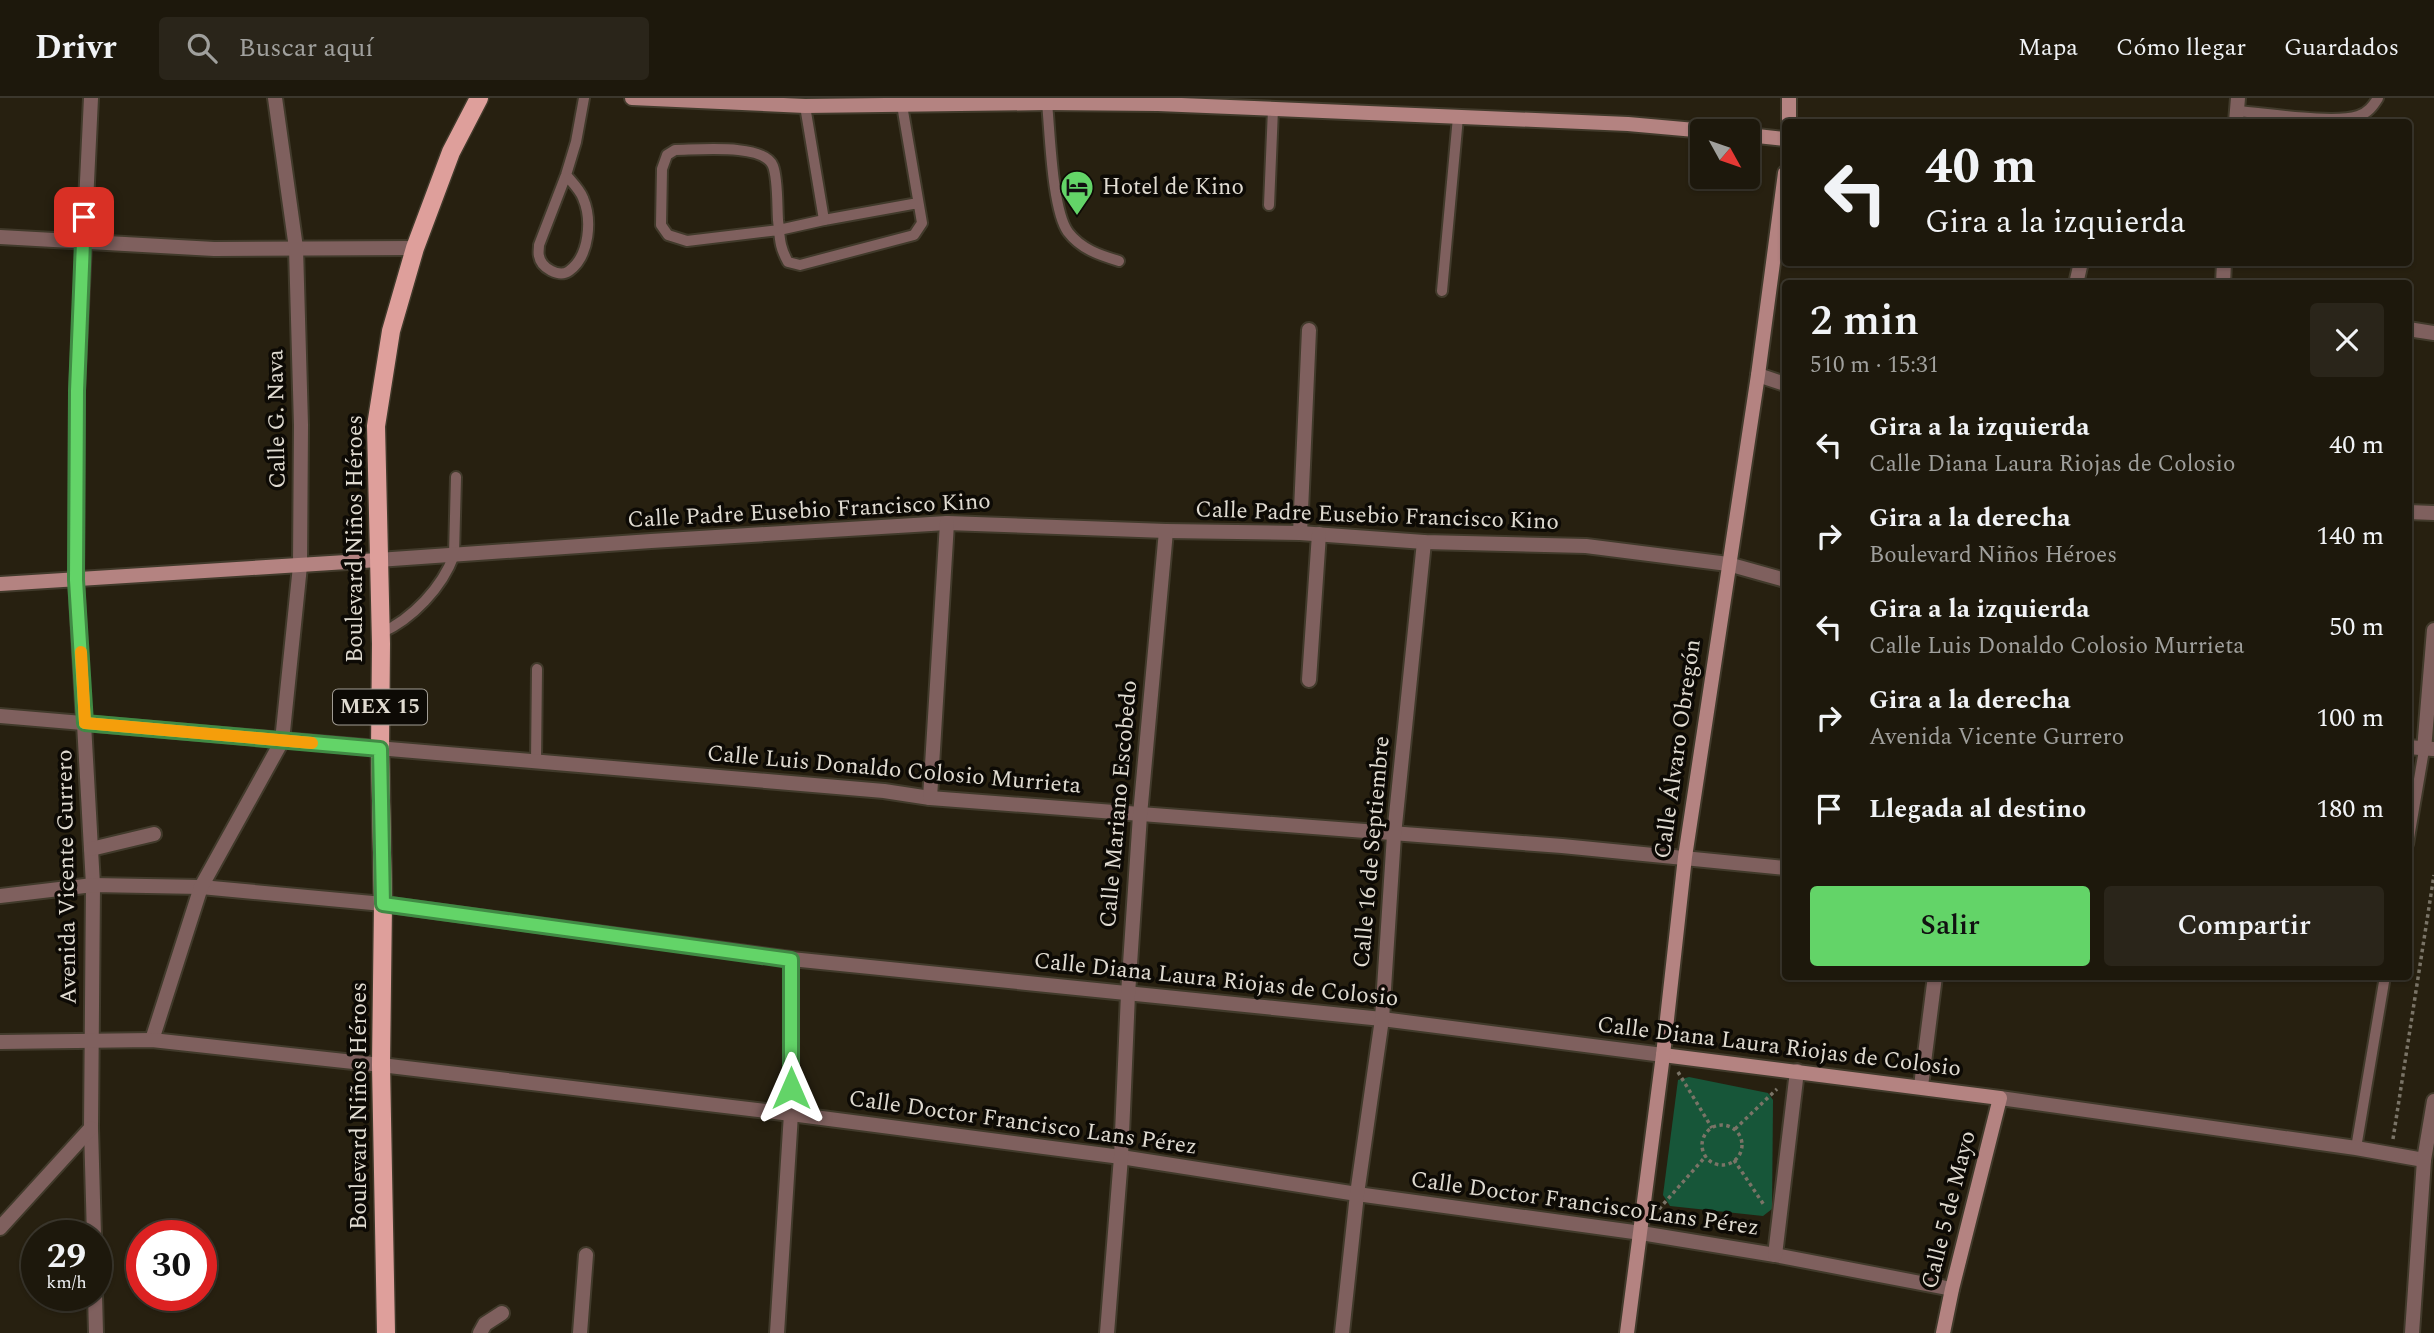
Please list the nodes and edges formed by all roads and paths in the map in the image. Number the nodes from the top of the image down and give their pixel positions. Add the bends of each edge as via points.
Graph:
1 (91, 98) edge
2 (275, 98) edge
3 (479, 98) edge
4 (584, 98) edge
5 (632, 98) edge
6 (1789, 98) edge
7 (2378, 98) edge
8 (1158, 101) edge
9 (1047, 103) junction
10 (902, 105) junction
11 (805, 106) junction
12 (1273, 109) junction
13 (2237, 110) edge
14 (1458, 117) junction
15 (1789, 119) edge
16 (1690, 130) edge
17 (1760, 136) edge
18 (1782, 139) edge
19 (566, 175) junction
20 (1782, 195) edge
21 (918, 203) junction
22 (1269, 205) dead end
23 (824, 220) junction
24 (779, 230) junction
25 (0, 237) edge
26 (83, 240) junction
27 (296, 248) junction
28 (415, 248) junction
29 (1119, 261) dead end
30 (1442, 290) dead end
31 (1309, 330) dead end
32 (2412, 330) edge
33 (2434, 333) edge
34 (1758, 375) junction
35 (1782, 383) edge
36 (456, 477) dead end
37 (2412, 512) edge
38 (2434, 513) edge
39 (947, 523) junction
40 (1166, 531) junction
41 (1300, 533) junction
42 (1318, 534) junction
43 (1424, 542) junction
44 (454, 555) junction
45 (378, 561) junction
46 (1728, 564) junction
47 (300, 566) junction
48 (1782, 579) edge
49 (76, 580) junction
50 (0, 583) edge
51 (2434, 630) edge
52 (381, 634) junction
53 (537, 669) dead end
54 (1309, 680) dead end
55 (0, 716) edge
56 (85, 723) junction
57 (282, 741) junction
58 (380, 749) junction
59 (2429, 749) edge
60 (536, 762) junction
61 (930, 798) junction
62 (1140, 815) junction
63 (2412, 826) edge
64 (154, 834) dead end
65 (1394, 835) junction
66 (91, 849) junction
67 (1685, 857) junction
68 (1782, 868) edge
69 (2434, 875) edge
70 (93, 885) junction
71 (201, 887) junction
72 (0, 896) edge
73 (383, 904) junction
74 (791, 960) junction
75 (1934, 980) edge
76 (2384, 980) edge
77 (1128, 994) junction
78 (1382, 1019) junction
79 (152, 1040) junction
80 (93, 1041) junction
81 (0, 1042) edge
82 (1663, 1055) junction
83 (381, 1065) junction
84 (1797, 1071) junction
85 (1921, 1086) junction
86 (2000, 1098) junction
87 (2434, 1101) edge
88 (791, 1114) junction
89 (91, 1128) junction
90 (1712, 1128) junction
91 (1734, 1129) junction
92 (2356, 1148) junction
93 (2391, 1154) junction
94 (1706, 1156) junction
95 (1121, 1157) junction
96 (1734, 1160) junction
97 (2424, 1160) junction
98 (1357, 1194) junction
99 (1768, 1212) dead end
100 (94, 1220) edge
101 (0, 1228) edge
102 (1641, 1233) junction
103 (586, 1255) dead end
104 (1775, 1255) junction
105 (1952, 1289) junction
106 (95, 1311) edge
107 (502, 1313) dead end
108 (96, 1333) edge
109 (386, 1333) edge
110 (480, 1333) edge
111 (580, 1333) edge
112 (777, 1333) edge
113 (1107, 1333) edge
114 (1342, 1333) edge
115 (1627, 1333) edge
116 (1943, 1333) edge
117 (2412, 1333) edge

1 - 26 street, Avenida Vicente Gurrero
2 - 27 street, Calle G. Nava
3 - 28 main road, Boulevard Niños Héroes / MEX 15 via 451,152
4 - 19 lane
5 - 11 street
6 - 15 street
7 - 13 lane via 2371,109 2350,117
8 - 9 street
8 - 12 street
9 - 10 street
9 - 29 lane via 1058,201 1067,231 1094,254
10 - 11 street
10 - 21 lane
11 - 23 lane
12 - 14 street
12 - 22 lane
14 - 16 street
14 - 30 lane
17 - 18 street
19 - 19 lane via 539,245 542,264 563,274 581,256 588,227 583,196
20 - 34 street, Calle Álvaro Obregón
21 - 23 lane
21 - 24 lane via 922,223 914,235 800,265 788,262 780,248
23 - 24 lane
24 - 24 lane via 774,167 767,157 750,150 675,150 667,155 662,169 661,225 668,235 687,241
25 - 26 street
26 - 27 street via 214,249
26 - 49 street, Avenida Vicente Gurrero
27 - 28 street
27 - 47 street, Calle G. Nava
28 - 45 main road, Boulevard Niños Héroes / MEX 15 via 391,331 376,426
31 - 41 street
32 - 33 street
34 - 35 street
34 - 46 street, Calle Álvaro Obregón
36 - 44 lane
37 - 38 street
39 - 40 street, Calle Padre Eusebio Francisco Kino
39 - 44 street, Calle Padre Eusebio Francisco Kino
39 - 61 street
40 - 41 street, Calle Padre Eusebio Francisco Kino
40 - 62 street, Calle Mariano Escobedo
41 - 42 street, Calle Padre Eusebio Francisco Kino
42 - 43 street, Calle Padre Eusebio Francisco Kino
42 - 54 street
43 - 46 street, Calle Padre Eusebio Francisco Kino via 1586,546
43 - 65 street, Calle 16 de Septiembre
44 - 45 street, Calle Padre Eusebio Francisco Kino
44 - 52 lane via 432,592
45 - 47 street, Calle Padre Eusebio Francisco Kino
45 - 52 main road, Boulevard Niños Héroes / MEX 15
46 - 48 street, Calle Padre Eusebio Francisco Kino
46 - 67 street, Calle Álvaro Obregón
47 - 49 street, Calle Padre Eusebio Francisco Kino
47 - 57 street, Calle G. Nava
49 - 50 street, Calle Padre Eusebio Francisco Kino
49 - 56 street, Avenida Vicente Gurrero
51 - 59 street
52 - 58 main road, Boulevard Niños Héroes / MEX 15
53 - 60 lane
55 - 56 street, Calle Luis Donaldo Colosio Murrieta
56 - 57 street, Calle Luis Donaldo Colosio Murrieta
56 - 66 street, Avenida Vicente Gurrero
57 - 58 street, Calle Luis Donaldo Colosio Murrieta
57 - 71 street
58 - 60 street, Calle Luis Donaldo Colosio Murrieta
58 - 73 main road, Boulevard Niños Héroes / MEX 15
59 - 63 lane
60 - 61 street, Calle Luis Donaldo Colosio Murrieta
61 - 62 street, Calle Luis Donaldo Colosio Murrieta
62 - 65 street, Calle Luis Donaldo Colosio Murrieta
62 - 77 street, Calle Mariano Escobedo
64 - 66 street
65 - 67 street, Calle Luis Donaldo Colosio Murrieta
65 - 78 street, Calle 16 de Septiembre
66 - 70 street, Avenida Vicente Gurrero
67 - 68 street, Calle Luis Donaldo Colosio Murrieta
67 - 82 street, Calle Álvaro Obregón
69 - 93 path
70 - 71 street, Calle Diana Laura Riojas de Colosio
70 - 72 street, Calle Diana Laura Riojas de Colosio
70 - 80 street, Avenida Vicente Gurrero
71 - 73 street, Calle Diana Laura Riojas de Colosio
71 - 79 street
73 - 74 street, Calle Diana Laura Riojas de Colosio
73 - 83 main road, Boulevard Niños Héroes / MEX 15
74 - 77 street, Calle Diana Laura Riojas de Colosio
74 - 88 street
75 - 85 street
76 - 92 lane
77 - 78 street, Calle Diana Laura Riojas de Colosio
77 - 95 street, Calle Mariano Escobedo
78 - 82 street, Calle Diana Laura Riojas de Colosio
78 - 98 street, Calle 16 de Septiembre
79 - 80 street, Calle Doctor Francisco Lans Pérez
79 - 83 street, Calle Doctor Francisco Lans Pérez
80 - 81 street, Calle Doctor Francisco Lans Pérez
80 - 89 street, Avenida Vicente Gurrero
82 - 84 street, Calle Diana Laura Riojas de Colosio
82 - 90 path via 1684,1078
82 - 102 street, Calle Álvaro Obregón
83 - 88 street, Calle Doctor Francisco Lans Pérez
83 - 109 main road, Boulevard Niños Héroes / MEX 15
84 - 85 street, Calle Diana Laura Riojas de Colosio
84 - 91 path
84 - 104 street
85 - 86 street, Calle Diana Laura Riojas de Colosio
86 - 92 street, Calle Diana Laura Riojas de Colosio
86 - 105 street, Calle 5 de Mayo
87 - 97 street
88 - 95 street, Calle Doctor Francisco Lans Pérez
88 - 112 street
89 - 100 street, Avenida Vicente Gurrero
89 - 101 street
90 - 91 path
90 - 94 path via 1702,1141
91 - 96 path via 1742,1142
92 - 93 street, Calle Diana Laura Riojas de Colosio
93 - 97 street, Calle Diana Laura Riojas de Colosio
94 - 96 path via 1717,1164
94 - 102 path
95 - 98 street, Calle Doctor Francisco Lans Pérez
95 - 113 street, Calle Mariano Escobedo
96 - 99 path
97 - 117 street
98 - 102 street, Calle Doctor Francisco Lans Pérez
98 - 114 street, Calle 16 de Septiembre
102 - 104 street, Calle Doctor Francisco Lans Pérez
102 - 115 street, Calle Álvaro Obregón
103 - 111 street
104 - 105 street, Calle Doctor Francisco Lans Pérez
105 - 116 street, Calle 5 de Mayo
106 - 108 street
107 - 110 street

